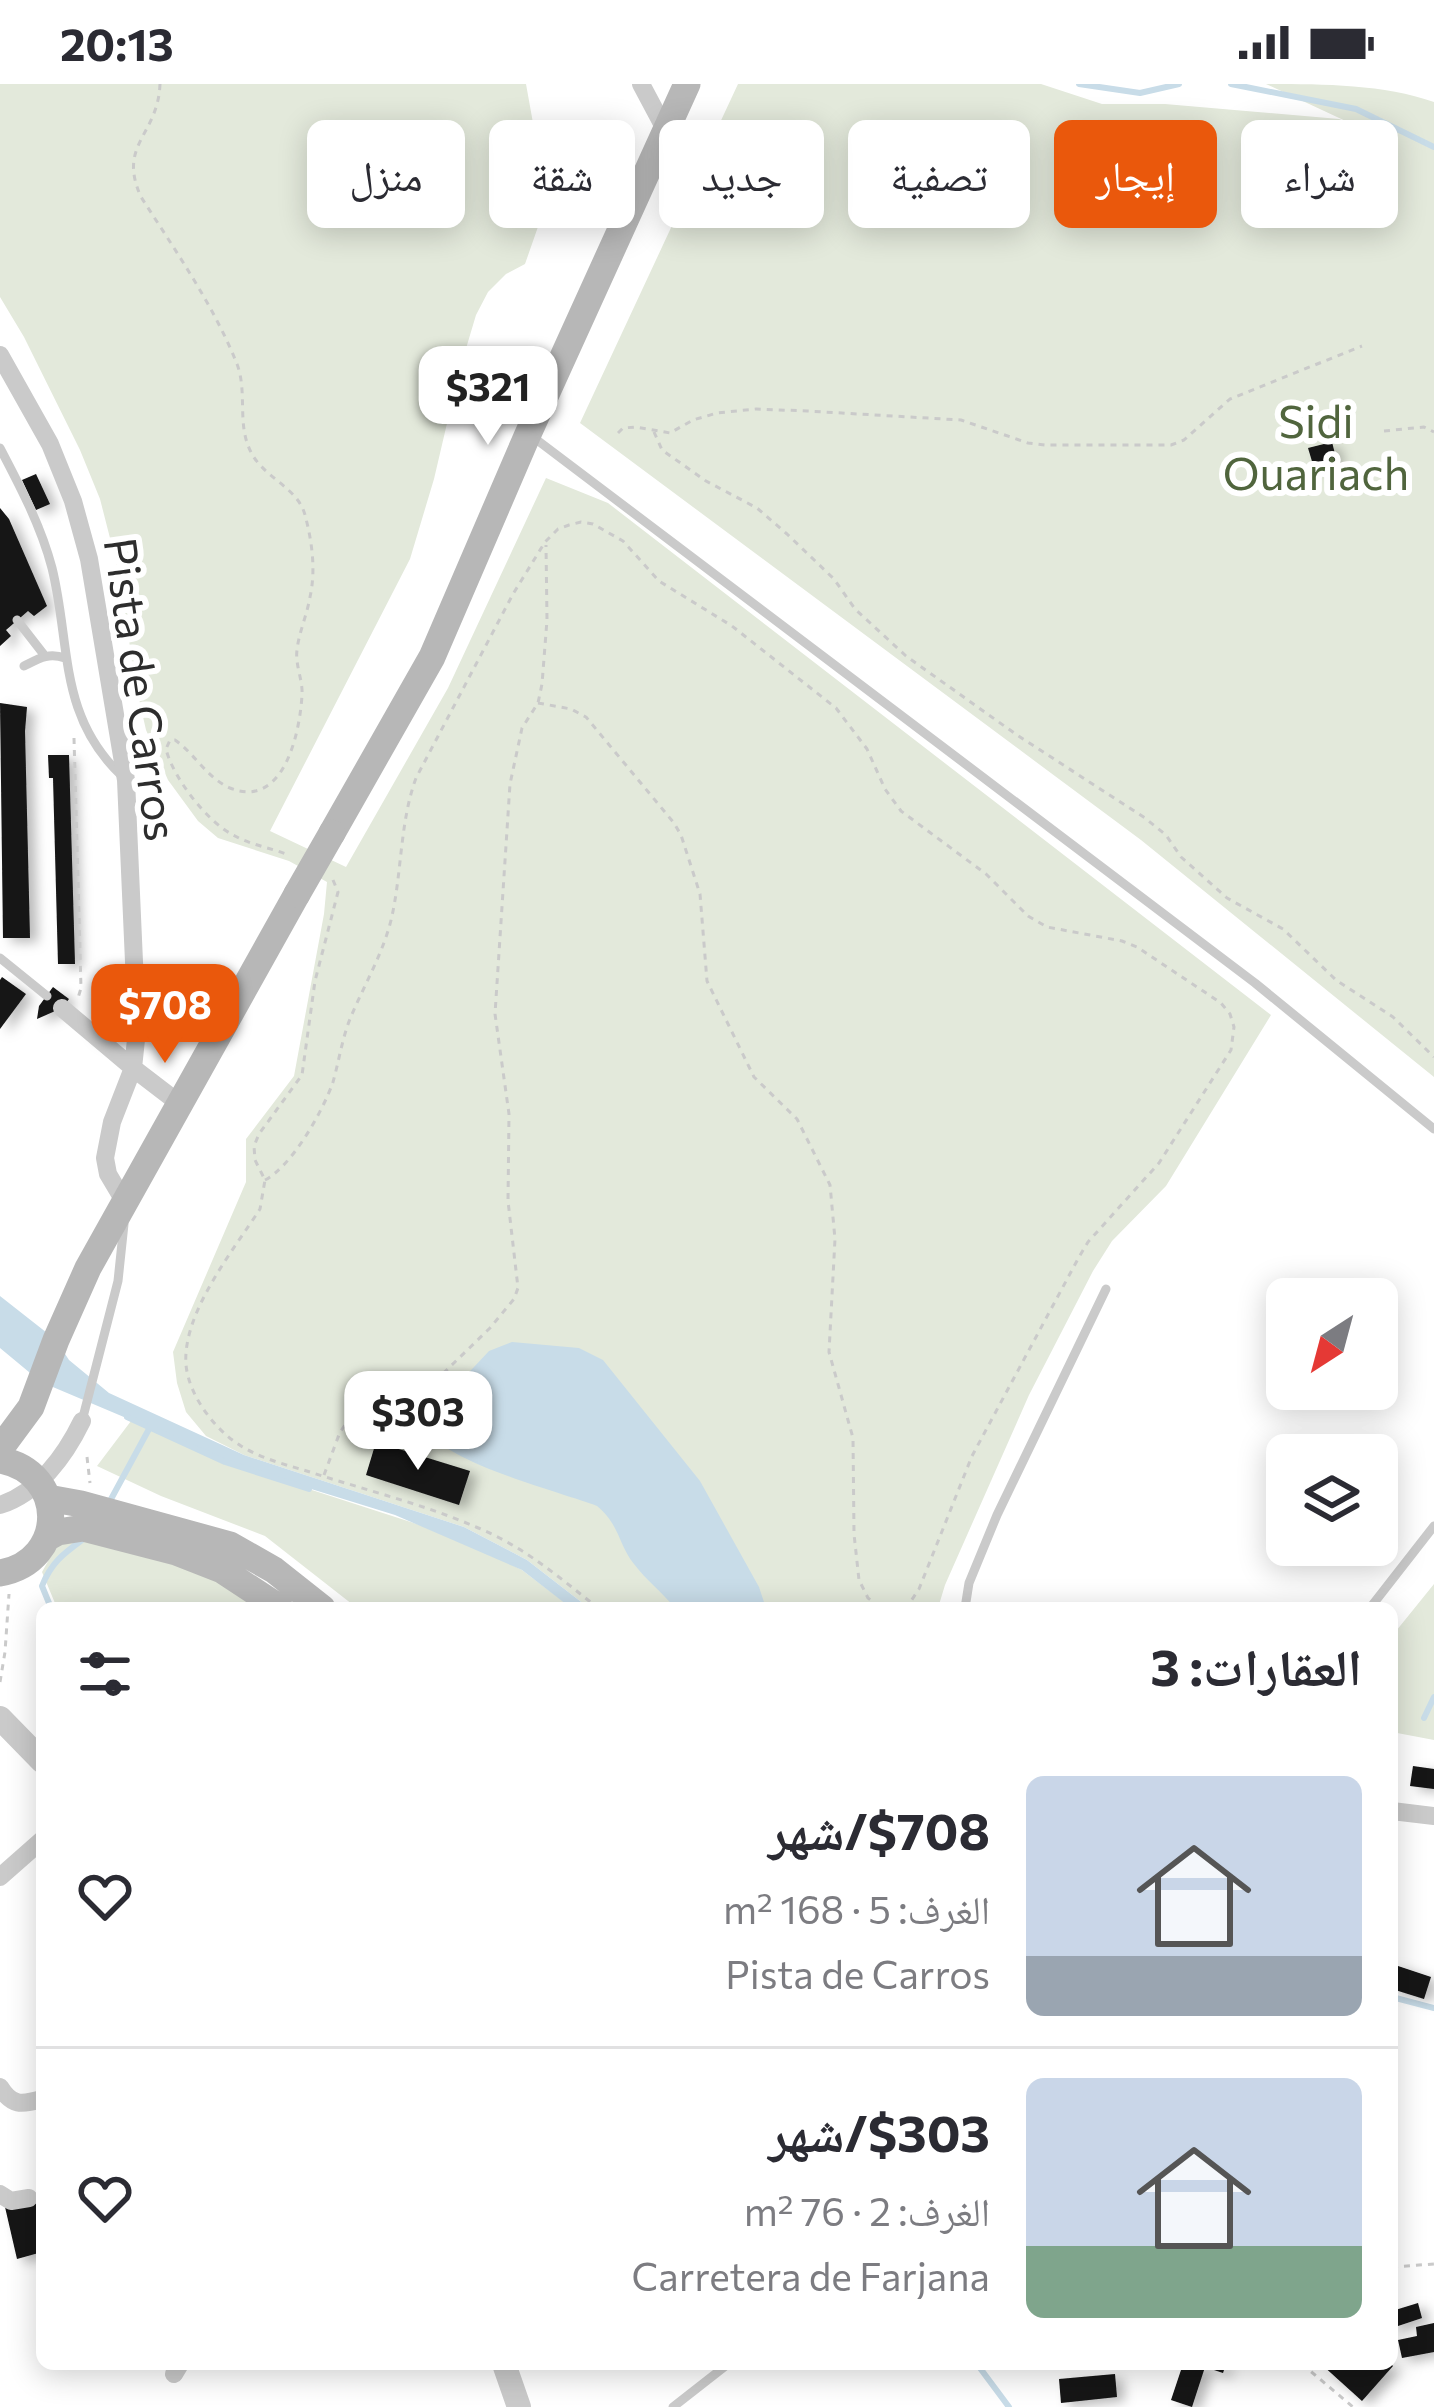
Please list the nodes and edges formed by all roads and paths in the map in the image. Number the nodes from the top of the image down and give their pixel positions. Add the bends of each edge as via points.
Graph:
1 (160, 84) edge
2 (641, 84) edge
3 (687, 84) edge
4 (660, 120) edge
5 (671, 120) edge
6 (659, 146) edge
7 (1362, 346) dead end
8 (0, 355) edge
9 (654, 431) junction
10 (1384, 431) dead end
11 (1434, 432) edge
12 (618, 433) dead end
13 (528, 434) junction
14 (0, 448) edge
15 (545, 542) junction
16 (17, 620) dead end
17 (44, 656) junction
18 (64, 658) junction
19 (23, 667) dead end
20 (538, 703) junction
21 (74, 728) dead end
22 (126, 780) junction
23 (288, 854) dead end
24 (328, 874) dead end
25 (0, 958) edge
26 (60, 1006) junction
27 (1434, 1057) edge
28 (133, 1068) junction
29 (181, 1104) junction
30 (1434, 1129) edge
31 (265, 1180) junction
32 (124, 1201) junction
33 (1106, 1289) dead end
34 (412, 1399) junction
35 (31, 1407) junction
36 (84, 1416) joint
37 (358, 1416) junction
38 (0, 1449) edge
39 (0, 1460) edge
40 (323, 1476) junction
41 (40, 1485) junction
42 (0, 1504) edge
43 (95, 1520) junction
44 (1434, 1526) edge
45 (47, 1538) junction
46 (181, 1542) junction
47 (0, 1573) edge
48 (271, 1602) edge
49 (314, 1602) edge
50 (591, 1602) edge
51 (873, 1602) edge
52 (909, 1602) edge
53 (966, 1602) edge
54 (1375, 1602) edge
55 (0, 1718) edge
56 (36, 1754) edge
57 (1398, 1812) edge
58 (1434, 1816) edge
59 (36, 1845) edge
60 (0, 1877) edge
61 (0, 2086) edge
62 (36, 2100) edge
63 (0, 2194) edge
64 (29, 2198) dead end
65 (1434, 2264) edge
66 (1398, 2267) edge
67 (506, 2370) edge
68 (720, 2370) edge
69 (1309, 2370) edge
70 (519, 2407) edge
71 (673, 2407) edge
72 (1353, 2407) edge

1 - 23 path via 133,180 234,357 250,451 304,511 313,576 297,646 297,729 279,775 244,791 214,778 176,740 166,749 216,824
2 - 4 street
3 - 5 main road
6 - 13 main road
7 - 9 path via 1230,399 1171,445 1045,445 962,420 756,409
8 - 22 street, Pista de Carros via 73,501
9 - 12 path
9 - 27 path via 662,450 787,534 906,656 1145,818 1227,898 1283,929
10 - 11 path
13 - 29 main road, bridge via 432,657
13 - 30 lane via 1256,983
14 - 18 lane via 44,540
15 - 20 path
15 - 31 path via 416,778 387,934 329,1092 289,1160
15 - 52 path via 581,522 623,541 659,581 732,626 836,709 901,812 1028,916 1137,947 1230,1014 1231,1051 1159,1163 1079,1257 972,1456
16 - 17 lane
17 - 18 lane
17 - 19 lane
18 - 22 lane via 90,737
20 - 34 path via 515,752 506,811 495,1014 518,1288 490,1328
20 - 51 path via 586,717 674,823 696,876 706,981 754,1077 797,1119 824,1171 835,1239 829,1352 854,1438 859,1580
21 - 26 path via 81,988
22 - 28 street, Pista de Carros
24 - 31 path via 338,892 302,1075 254,1146
25 - 26 lane
26 - 28 street
28 - 29 street
28 - 32 street, Pista de Carros via 105,1158
29 - 32 main road
31 - 40 path via 260,1209 190,1334 189,1382 242,1447
32 - 35 main road
32 - 36 lane, Pista de Carros via 118,1281
33 - 53 lane via 997,1515
34 - 37 path
34 - 37 path via 420,1417 409,1440
35 - 38 main road
35 - 41 main road
36 - 41 street, Pista de Carros
37 - 40 path via 340,1432
39 - 41 main road via 21,1466
40 - 50 path via 507,1541
41 - 42 street, Pista de Carros
41 - 43 main road
41 - 45 main road
43 - 45 main road
43 - 46 main road
44 - 54 lane
45 - 47 main road via 32,1559
46 - 48 main road
46 - 49 main road via 230,1545
55 - 56 street
57 - 58 street
59 - 60 street
61 - 62 street via 10,2101
63 - 64 street
65 - 66 path
67 - 70 street
68 - 71 lane
69 - 72 path

